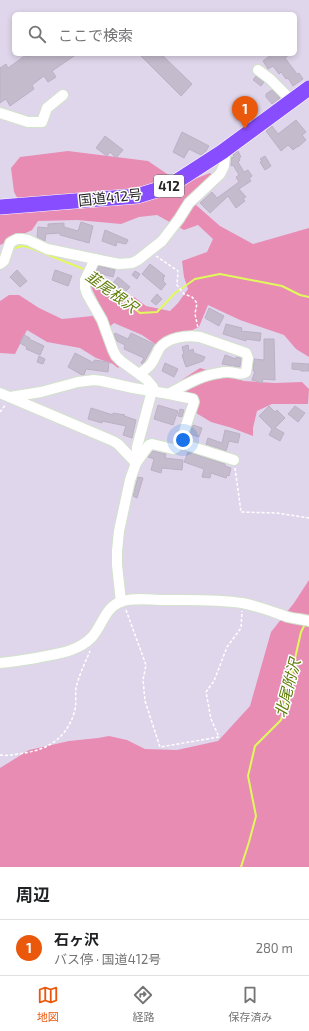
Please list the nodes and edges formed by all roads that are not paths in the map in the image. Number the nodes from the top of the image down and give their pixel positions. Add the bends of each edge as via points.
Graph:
1 (258, 70) dead end
2 (309, 88) edge
3 (63, 95) dead end
4 (292, 101) junction
5 (0, 113) edge
6 (222, 152) junction
7 (0, 207) edge
8 (3, 260) edge
9 (93, 262) junction
10 (139, 374) junction
11 (152, 391) junction
12 (0, 393) edge
13 (169, 394) junction
14 (10, 397) junction
15 (180, 443) junction
16 (234, 460) road end
17 (136, 462) junction
18 (121, 602) junction
19 (309, 621) edge
20 (0, 663) edge

1 - 4 street
2 - 4 highway, 国道412号 / 412
3 - 5 street via 47,108 42,122 28,122
4 - 6 highway, 国道412号 / 412
6 - 7 highway, 国道412号 / 412 via 172,185 137,196
6 - 9 street via 225,157 220,174 189,203 162,241 132,263
8 - 9 street via 10,243 22,239
9 - 10 street via 86,276 87,294 102,320 116,356
10 - 11 street via 153,387
10 - 13 street via 151,365 165,344 180,338 200,337 246,353 248,358 246,372 243,374 215,373 199,378
11 - 13 street
11 - 14 street via 102,381 88,381
11 - 17 street via 137,447
12 - 14 street
13 - 15 street via 192,399 194,402
14 - 17 street via 118,444
15 - 16 street
15 - 17 street via 173,449 149,445
17 - 18 street via 116,551
18 - 19 street via 229,601
18 - 20 street via 111,609 94,635 79,646 57,654

